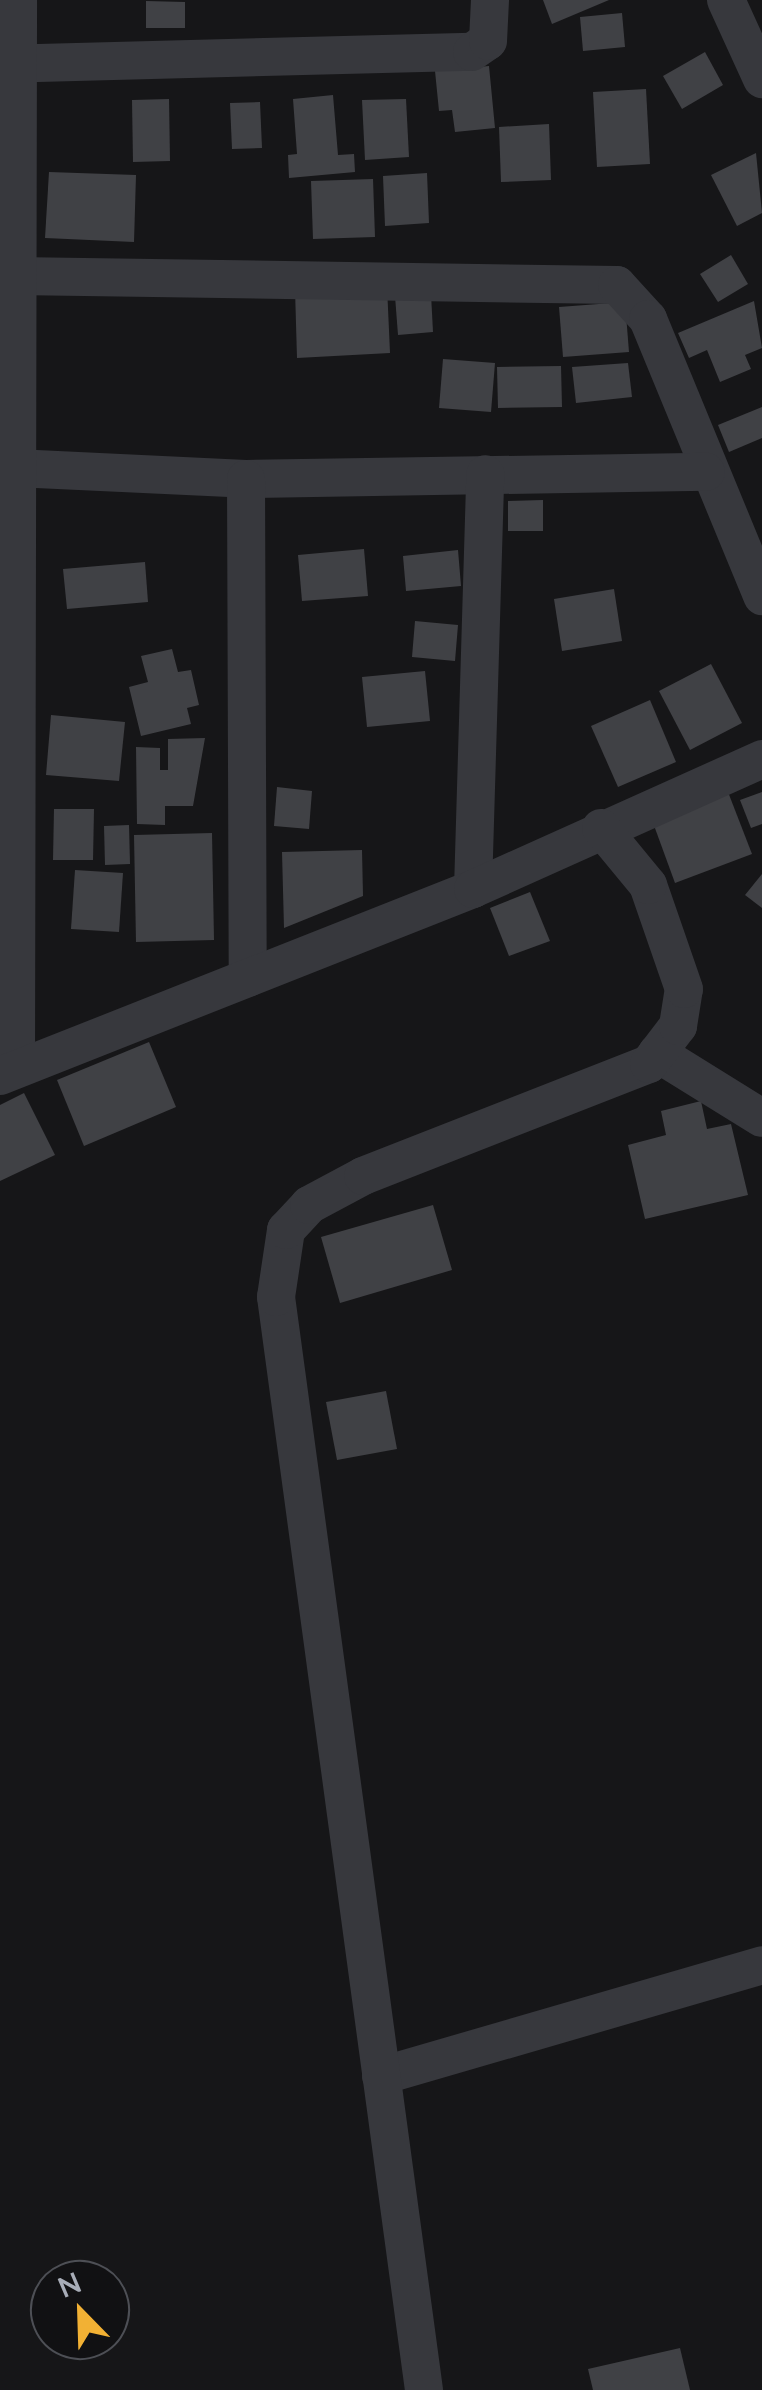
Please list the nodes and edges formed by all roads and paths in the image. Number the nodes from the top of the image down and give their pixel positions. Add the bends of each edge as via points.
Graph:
1 (18, 0) edge
2 (490, 0) edge
3 (726, 0) edge
4 (759, 62) edge
5 (9, 64) edge
6 (15, 276) junction
7 (15, 468) junction
8 (706, 472) junction
9 (485, 474) junction
10 (246, 479) junction
11 (6, 554) edge
12 (762, 596) edge
13 (762, 759) edge
14 (601, 828) junction
15 (473, 889) junction
16 (248, 978) junction
17 (658, 1053) junction
18 (8, 1073) edge
19 (762, 1118) edge
20 (762, 1965) edge
21 (382, 2076) junction
22 (424, 2390) edge

1 - 5 street
2 - 5 street via 488,41 472,52
3 - 4 street
5 - 6 street
6 - 7 street
6 - 8 street via 598,279 632,296 648,319
7 - 10 street
7 - 11 street
8 - 9 street
8 - 12 street
9 - 10 street
9 - 15 street
10 - 16 street
11 - 18 street
13 - 14 street
14 - 15 street
14 - 17 street via 648,885 684,989 678,1026
15 - 16 street
16 - 18 street
17 - 19 street
17 - 21 street via 649,1064 364,1176 310,1204 286,1230 276,1296
20 - 21 street
21 - 22 street

